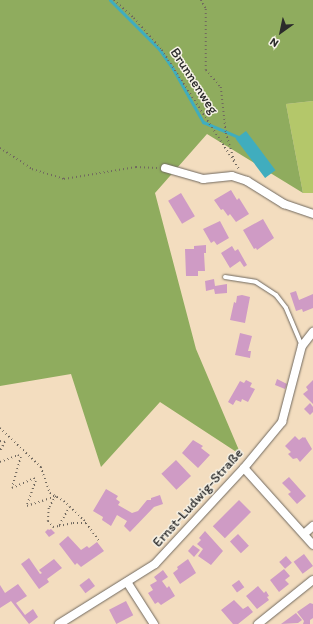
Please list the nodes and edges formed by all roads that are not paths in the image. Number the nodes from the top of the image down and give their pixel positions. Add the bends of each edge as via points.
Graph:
1 (165, 168) road end
2 (313, 214) edge
3 (225, 277) dead end
4 (313, 332) edge
5 (302, 346) junction
6 (244, 468) junction
7 (313, 526) edge
8 (304, 534) junction
9 (313, 545) edge
10 (313, 580) edge
11 (127, 582) junction
12 (59, 624) edge
13 (154, 624) edge
14 (258, 624) edge

1 - 2 street via 203,178 232,176 247,180 284,204
3 - 5 lane via 256,282 276,295 286,308
4 - 5 street, Ernst-Ludwig-Straße
5 - 6 street, Ernst-Ludwig-Straße via 282,422
6 - 8 street
6 - 11 street, Ernst-Ludwig-Straße via 155,564
7 - 8 street
8 - 9 street
10 - 14 street
11 - 12 street, Ernst-Ludwig-Straße
11 - 13 street

